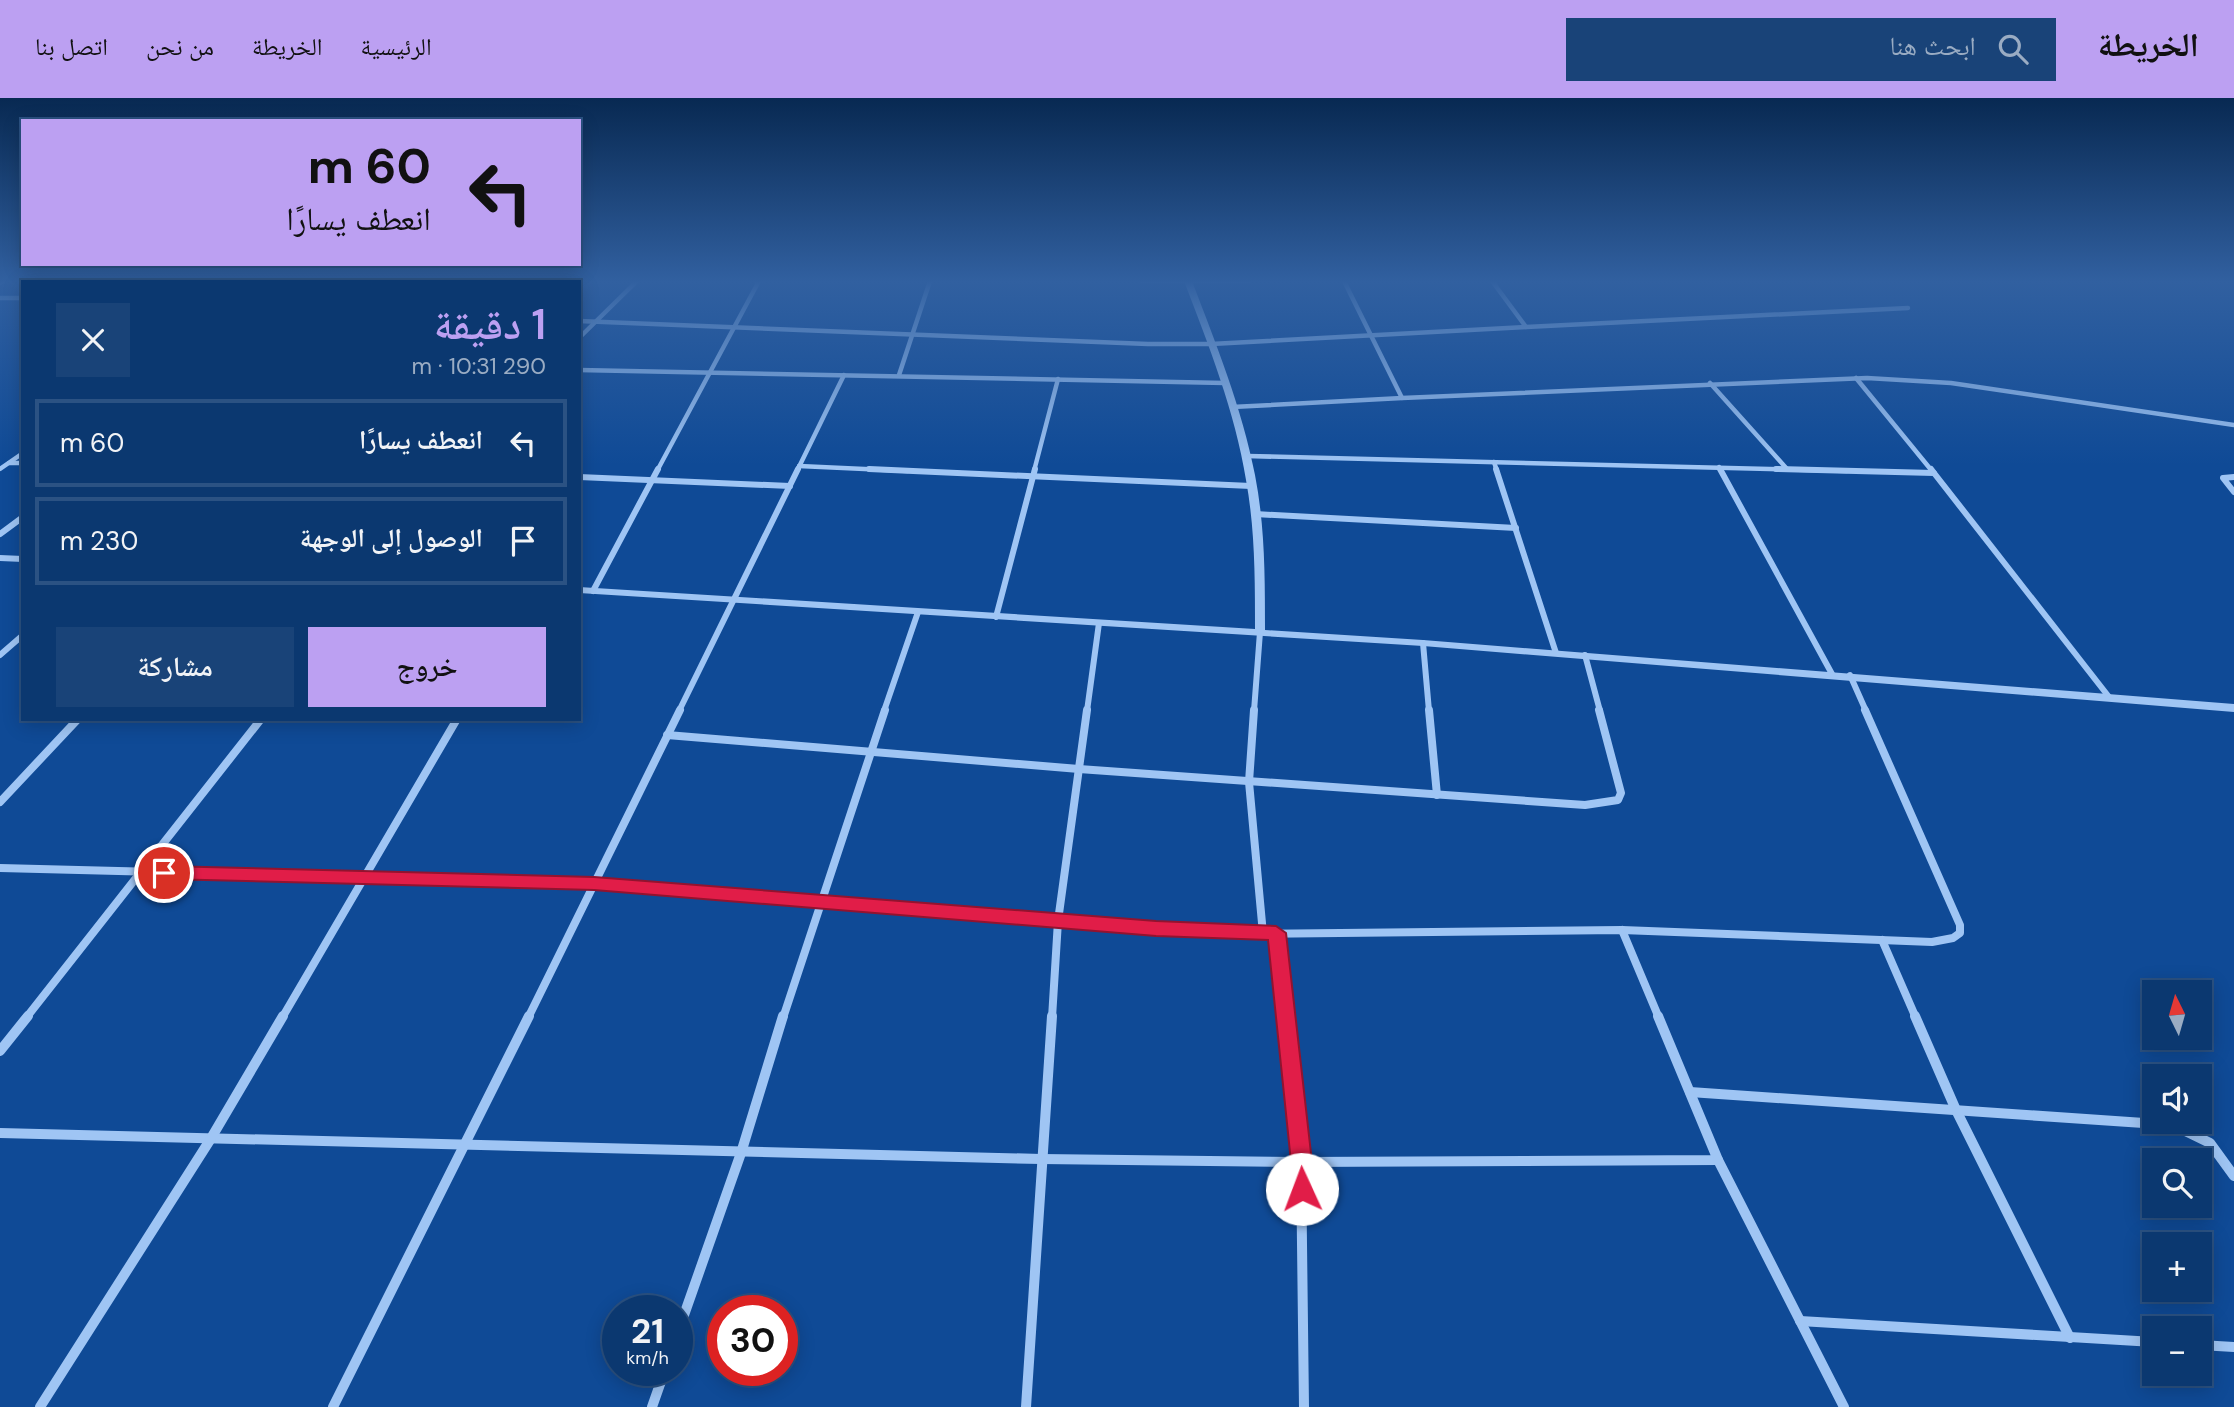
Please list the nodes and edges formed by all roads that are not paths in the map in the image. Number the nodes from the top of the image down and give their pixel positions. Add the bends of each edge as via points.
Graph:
1 (725, 342) edge
2 (911, 342) edge
3 (1068, 342) edge
4 (1242, 342) edge
5 (1375, 342) edge
6 (1211, 344) junction
7 (581, 370) edge
8 (707, 373) junction
9 (844, 375) junction
10 (899, 375) junction
11 (1856, 378) junction
12 (1058, 379) junction
13 (1224, 383) junction
14 (1710, 383) junction
15 (1402, 398) junction
16 (1232, 407) junction
17 (2234, 425) edge
18 (21, 454) edge
19 (1247, 456) junction
20 (1494, 462) junction
21 (8, 463) junction
22 (21, 463) edge
23 (799, 466) junction
24 (1718, 467) junction
25 (0, 469) edge
26 (1787, 469) junction
27 (1934, 473) junction
28 (581, 477) edge
29 (1032, 477) junction
30 (2234, 477) edge
31 (653, 480) junction
32 (790, 486) junction
33 (1251, 486) junction
34 (2234, 492) edge
35 (1255, 514) junction
36 (21, 518) edge
37 (1516, 528) junction
38 (0, 534) edge
39 (0, 558) edge
40 (21, 559) edge
41 (581, 590) edge
42 (593, 591) junction
43 (734, 600) junction
44 (918, 612) junction
45 (996, 617) junction
46 (1099, 623) junction
47 (1260, 632) junction
48 (21, 637) edge
49 (1423, 643) junction
50 (1556, 653) junction
51 (0, 655) edge
52 (1585, 655) junction
53 (1832, 674) junction
54 (1850, 675) junction
55 (2109, 697) junction
56 (2234, 708) edge
57 (76, 721) edge
58 (259, 721) edge
59 (456, 721) edge
60 (667, 735) junction
61 (870, 753) junction
62 (1079, 769) junction
63 (1249, 782) junction
64 (1437, 795) junction
65 (0, 802) edge
66 (0, 868) edge
67 (139, 872) junction
68 (368, 876) junction
69 (594, 883) junction
70 (819, 901) junction
71 (1058, 921) junction
72 (1622, 930) junction
73 (1276, 933) junction
74 (1263, 934) junction
75 (1882, 940) junction
76 (0, 1051) edge
77 (1689, 1092) junction
78 (1956, 1110) junction
79 (0, 1133) edge
80 (210, 1140) junction
81 (465, 1146) junction
82 (741, 1153) junction
83 (1041, 1159) junction
84 (1718, 1160) junction
85 (1301, 1162) junction
86 (2234, 1176) edge
87 (691, 1295) edge
88 (1800, 1321) junction
89 (2070, 1338) junction
90 (2142, 1341) edge
91 (2212, 1346) edge
92 (2234, 1347) edge
93 (659, 1386) edge
94 (40, 1407) edge
95 (332, 1407) edge
96 (652, 1407) edge
97 (1026, 1407) edge
98 (1304, 1407) edge
99 (1844, 1407) edge

1 - 8 street
2 - 10 street
3 - 6 street
4 - 6 street
5 - 15 street
6 - 13 street
7 - 8 street
8 - 9 street
8 - 31 street
9 - 10 street
9 - 23 street
10 - 12 street
11 - 14 street
11 - 17 street via 1951,383
11 - 27 street
12 - 13 street
12 - 29 street
13 - 16 street
14 - 15 street
14 - 26 street
15 - 16 street
16 - 19 street
18 - 21 street
19 - 20 street
19 - 33 street
20 - 24 street
20 - 37 street
21 - 22 street
21 - 25 street
23 - 29 street
23 - 32 street
24 - 26 street
24 - 53 street
26 - 27 street
27 - 55 street
28 - 31 street
29 - 33 street
29 - 45 street
30 - 34 street via 2224,478
31 - 32 street
31 - 42 street
32 - 43 street
33 - 35 street
35 - 37 street
35 - 47 street
36 - 38 street
37 - 50 street
39 - 40 street
41 - 42 street
42 - 43 street
43 - 44 street
43 - 60 street
44 - 45 street
44 - 61 street
45 - 46 street
46 - 47 street
46 - 62 street
47 - 49 street
47 - 63 street
48 - 51 street
49 - 50 street
49 - 64 street
50 - 52 street
52 - 53 street
52 - 64 street via 1621,793 1618,800 1585,806
53 - 54 street
54 - 55 street
54 - 75 street via 1960,925 1960,933 1945,940
55 - 56 street
57 - 65 street
58 - 67 street
59 - 68 street
60 - 61 street
60 - 69 street
61 - 62 street
61 - 70 street
62 - 63 street
62 - 71 street
63 - 64 street
63 - 74 street
66 - 67 street
67 - 68 street
67 - 76 street
68 - 69 street
68 - 80 street
69 - 70 street
69 - 81 street
70 - 71 street
70 - 82 street
71 - 74 street
71 - 83 street
72 - 73 street
72 - 75 street
72 - 77 street
73 - 74 street
73 - 85 street
75 - 78 street
77 - 78 street
77 - 84 street
78 - 86 street via 2173,1125 2192,1130 2210,1143 2225,1157
78 - 89 street
79 - 80 street
80 - 81 street
80 - 94 street
81 - 82 street
81 - 95 street
82 - 83 street
82 - 87 street
83 - 85 street
83 - 97 street
84 - 85 street
84 - 88 street
85 - 98 street
88 - 89 street
88 - 99 street
89 - 90 street
91 - 92 street
93 - 96 street

